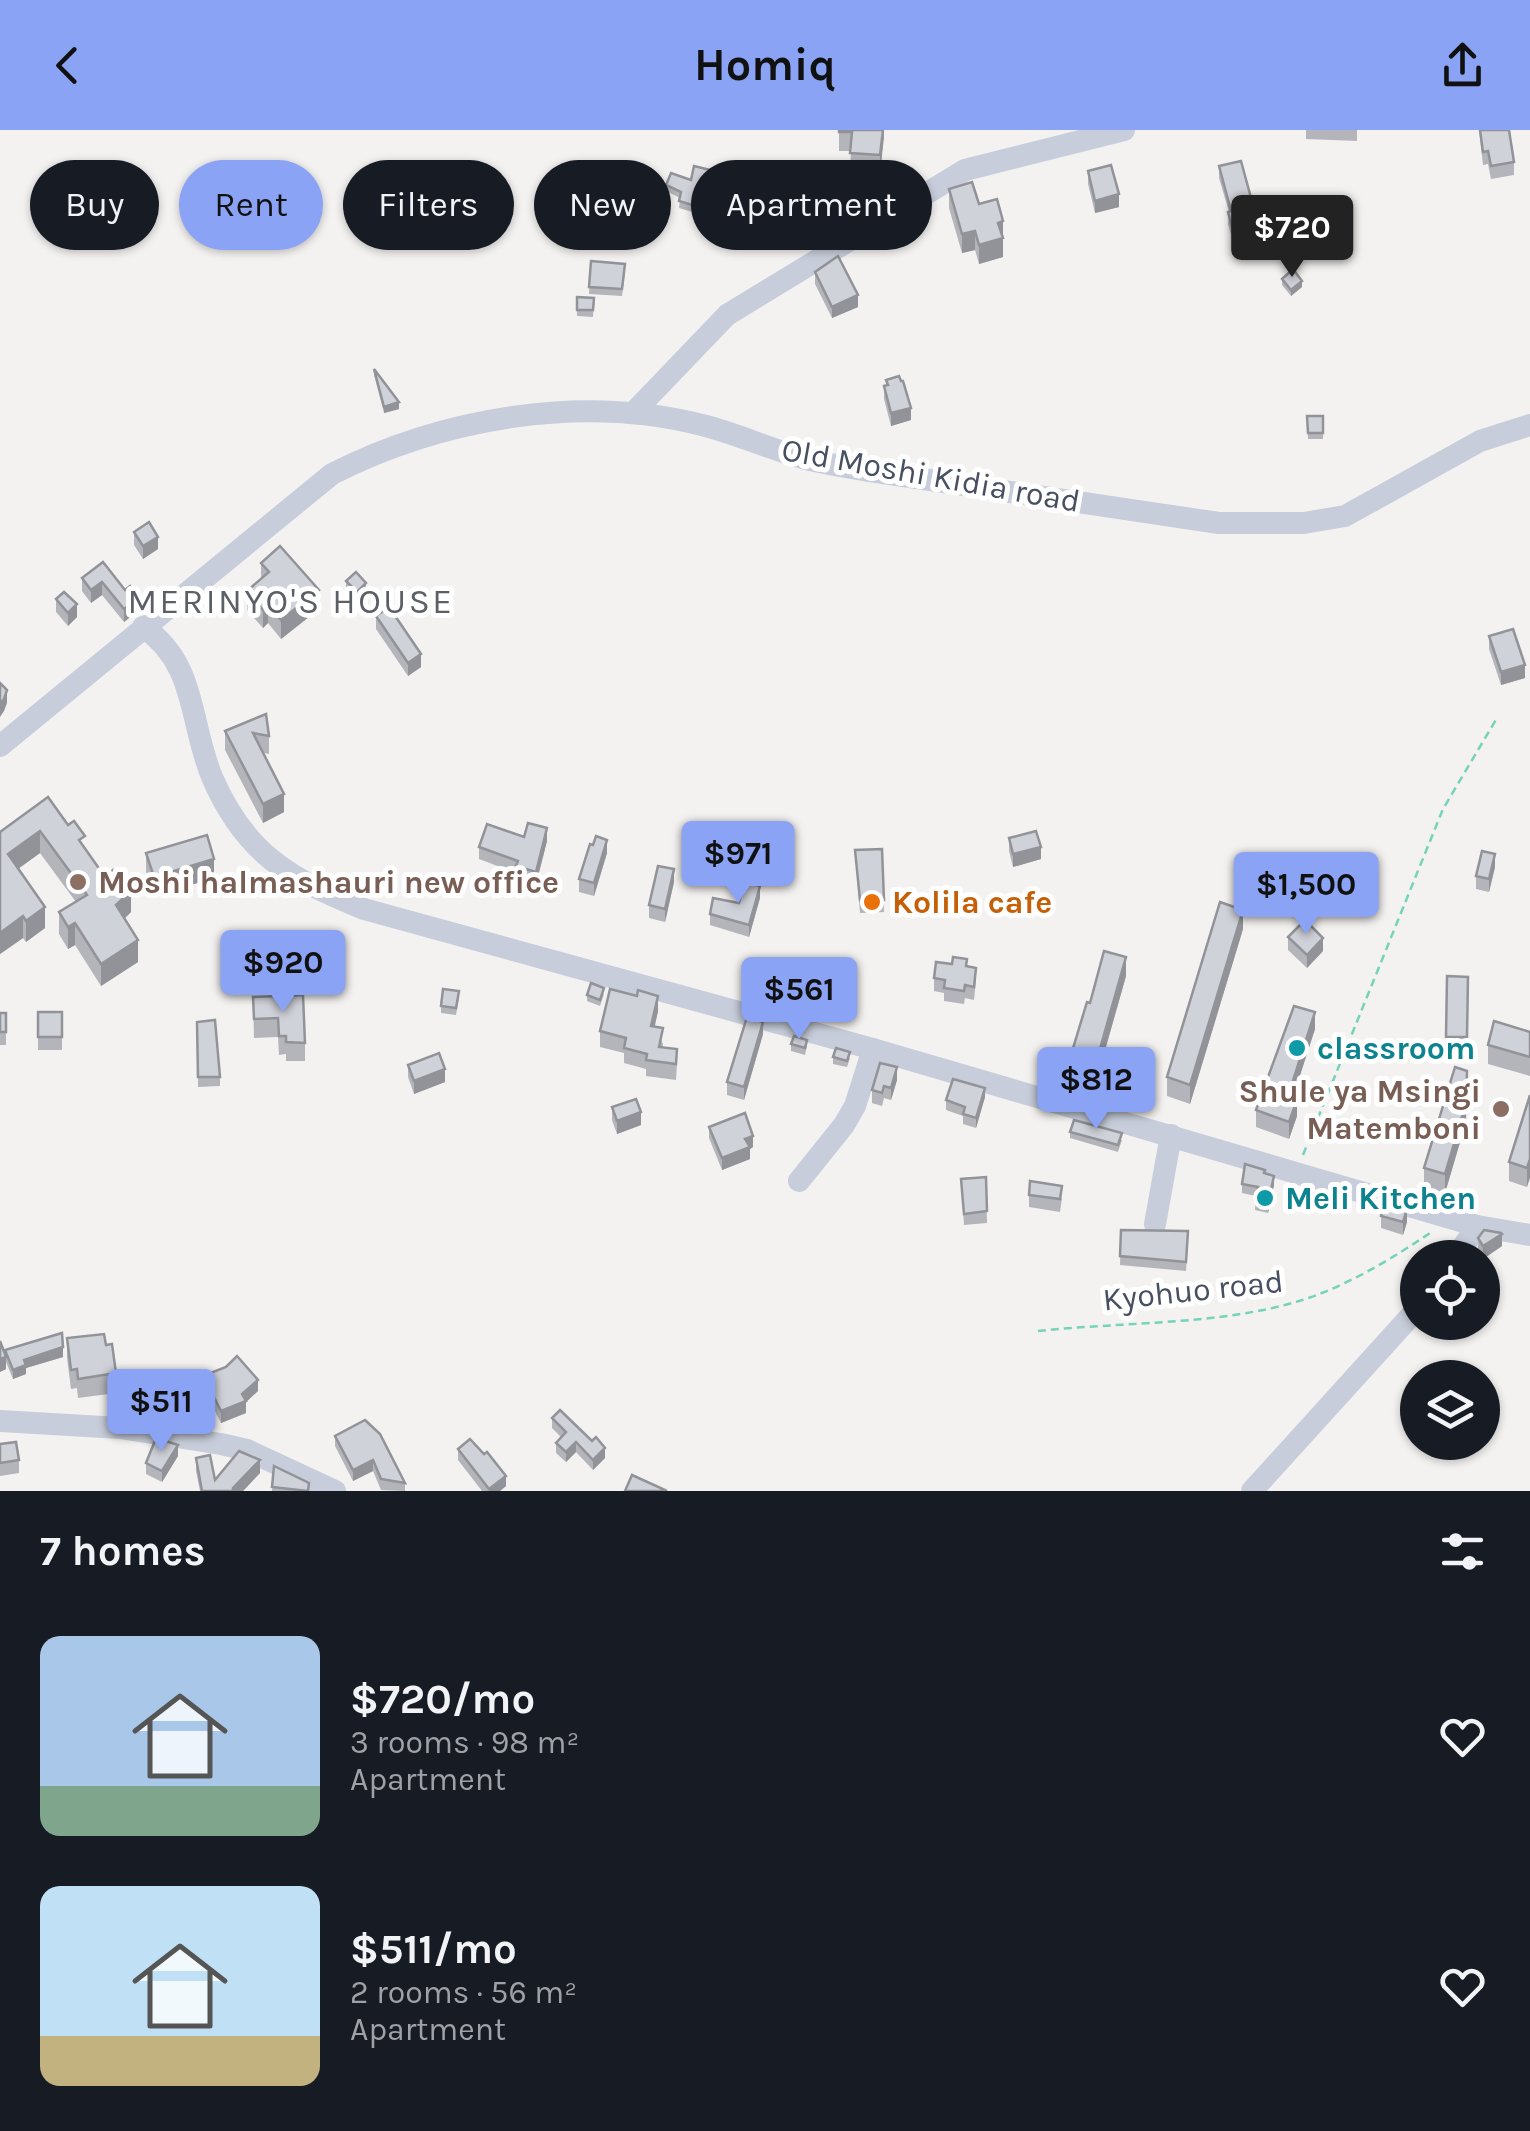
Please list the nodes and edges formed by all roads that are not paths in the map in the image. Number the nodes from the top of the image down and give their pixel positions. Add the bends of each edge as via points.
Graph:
1 (1124, 130) edge
2 (634, 412) junction
3 (1530, 425) edge
4 (143, 627) junction
5 (0, 746) edge
6 (874, 1048) junction
7 (1171, 1136) junction
8 (799, 1181) dead end
9 (1154, 1224) dead end
10 (1477, 1226) junction
11 (1530, 1235) edge
12 (1467, 1240) edge
13 (1400, 1328) edge
14 (0, 1421) edge
15 (335, 1491) edge
16 (1252, 1491) edge

1 - 2 street via 965,170 727,315
2 - 3 street, Old Moshi Kidia road via 702,425 810,460 1219,523 1345,516 1480,441
2 - 4 street, Old Moshi Kidia road via 518,418 377,451 332,474
4 - 5 street, Old Moshi Kidia road
4 - 6 street via 165,642 181,669 211,776 236,822 263,854 304,884 364,909
6 - 7 street
6 - 8 street via 855,1106
7 - 9 street
7 - 10 street
10 - 11 street
10 - 12 street
13 - 16 street
14 - 15 street via 120,1428 221,1444

